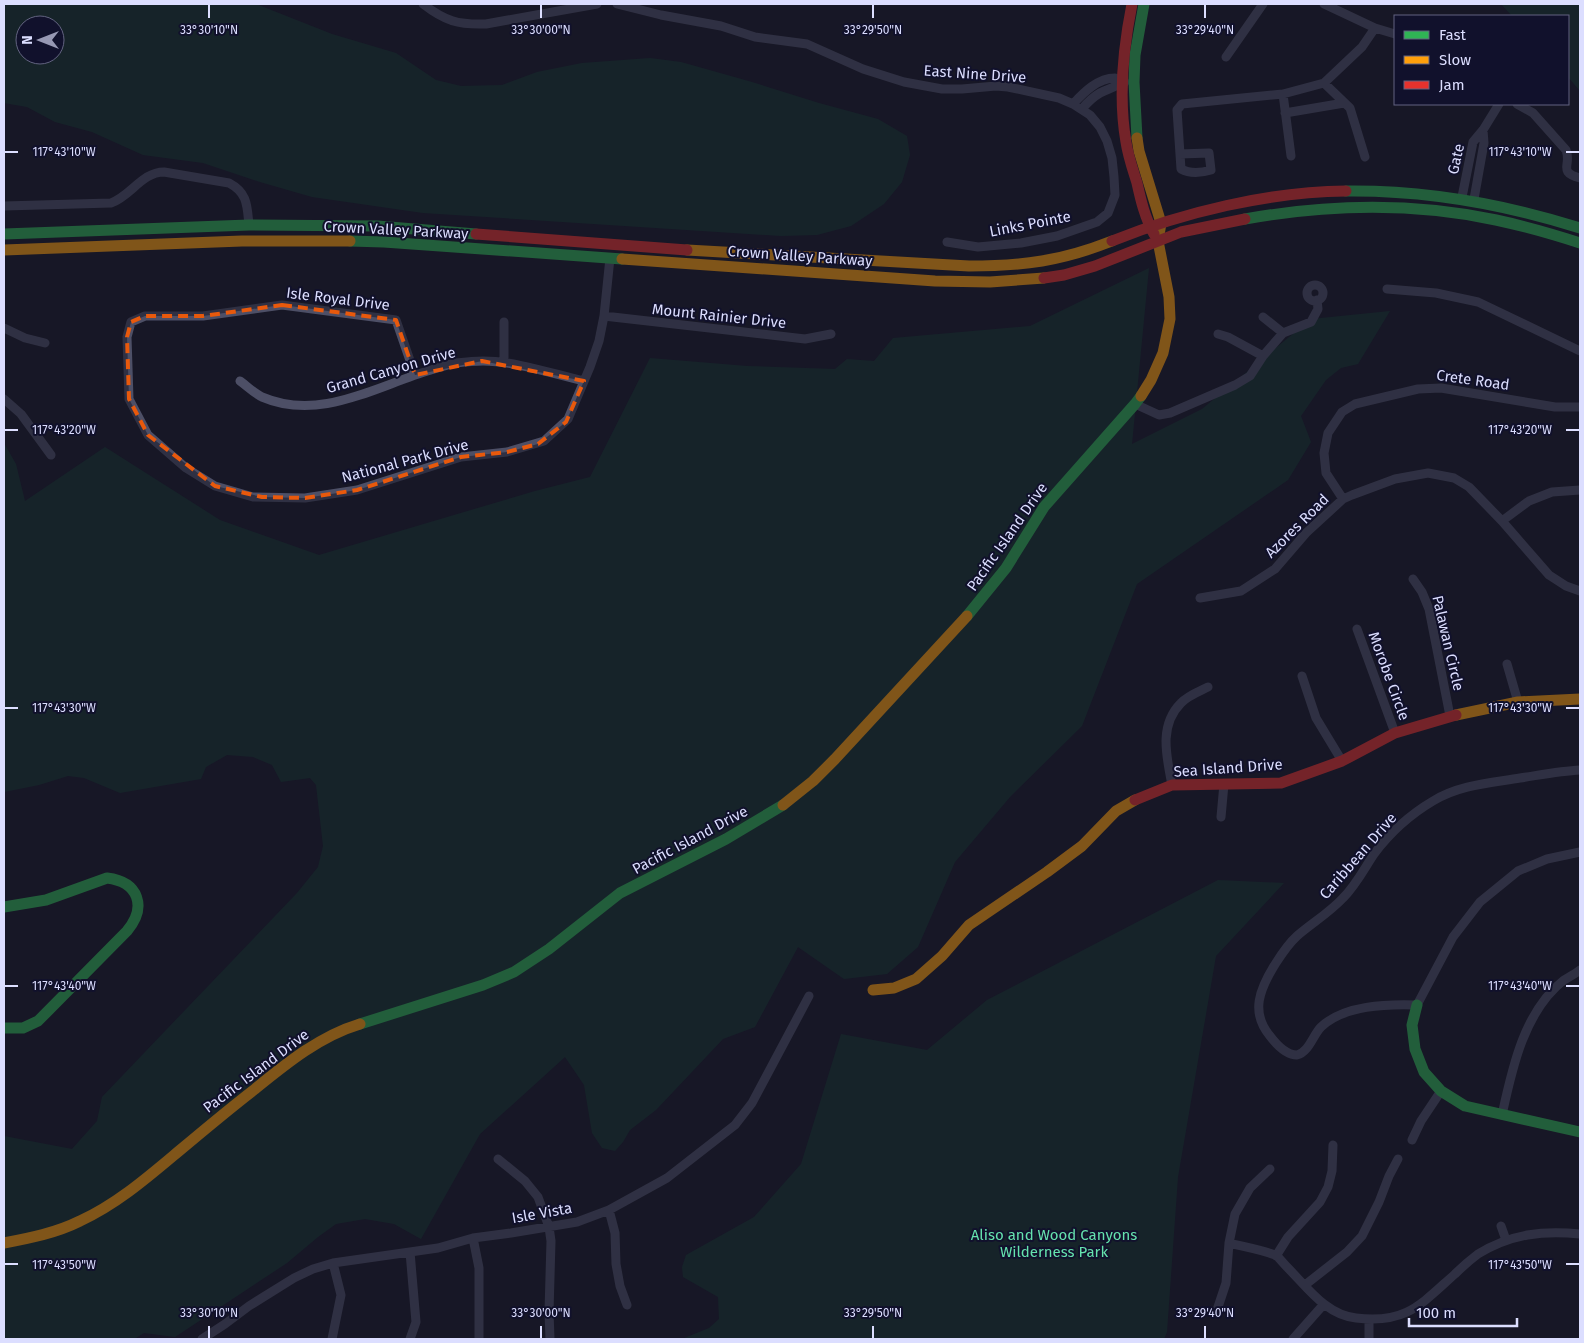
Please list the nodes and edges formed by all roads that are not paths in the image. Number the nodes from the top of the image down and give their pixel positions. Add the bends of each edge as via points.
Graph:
1 (423, 4) edge
2 (597, 4) edge
3 (617, 4) edge
4 (1132, 4) edge
5 (1144, 4) edge
6 (1262, 4) edge
7 (1324, 4) edge
8 (1375, 28) junction
9 (1394, 34) edge
10 (1226, 57) dead end
11 (1122, 82) junction
12 (1134, 82) junction
13 (1324, 83) junction
14 (1087, 90) junction
15 (1282, 94) junction
16 (1094, 98) junction
17 (1344, 103) junction
18 (1073, 104) junction
19 (1498, 105) edge
20 (1519, 105) edge
21 (1082, 110) junction
22 (1285, 113) junction
23 (1483, 130) junction
24 (1180, 154) dead end
25 (1470, 155) junction
26 (1291, 156) dead end
27 (1365, 157) dead end
28 (1482, 157) junction
29 (1580, 178) edge
30 (1462, 198) junction
31 (1474, 200) junction
32 (4, 206) edge
33 (1161, 223) junction
34 (249, 225) junction
35 (1150, 227) junction
36 (1580, 228) edge
37 (4, 234) edge
38 (570, 240) junction
39 (310, 241) junction
40 (1158, 241) junction
41 (184, 242) junction
42 (947, 242) dead end
43 (1580, 243) edge
44 (673, 249) junction
45 (4, 250) edge
46 (610, 258) junction
47 (1387, 289) dead end
48 (1317, 300) dead end
49 (604, 316) junction
50 (1263, 317) dead end
51 (131, 322) joint
52 (504, 322) dead end
53 (4, 328) edge
54 (1282, 333) junction
55 (831, 334) dead end
56 (1218, 334) dead end
57 (45, 343) dead end
58 (1580, 351) edge
59 (1263, 356) junction
60 (504, 362) junction
61 (415, 375) junction
62 (240, 381) dead end
63 (584, 381) junction
64 (4, 399) edge
65 (1134, 404) junction
66 (1580, 407) edge
67 (51, 456) dead end
68 (1580, 490) edge
69 (1343, 499) junction
70 (1502, 521) junction
71 (1413, 579) dead end
72 (1580, 591) edge
73 (1200, 598) dead end
74 (1357, 629) dead end
75 (1508, 664) dead end
76 (1302, 676) dead end
77 (1208, 687) dead end
78 (1580, 699) edge
79 (1518, 702) junction
80 (1450, 716) junction
81 (1395, 733) junction
82 (1342, 761) junction
83 (1580, 770) edge
84 (1224, 784) junction
85 (1172, 785) junction
86 (1221, 817) dead end
87 (1580, 852) edge
88 (4, 907) edge
89 (1580, 970) edge
90 (873, 990) dead end
91 (809, 996) dead end
92 (1417, 1005) junction
93 (4, 1028) edge
94 (1441, 1091) junction
95 (1502, 1114) junction
96 (1580, 1132) edge
97 (1412, 1140) dead end
98 (1333, 1145) dead end
99 (498, 1159) dead end
100 (1398, 1159) dead end
101 (1270, 1169) dead end
102 (609, 1210) junction
103 (1501, 1226) dead end
104 (550, 1227) junction
105 (1580, 1234) edge
106 (473, 1238) junction
107 (1506, 1240) junction
108 (4, 1243) edge
109 (1229, 1243) junction
110 (410, 1252) junction
111 (1276, 1256) junction
112 (333, 1263) junction
113 (1305, 1285) junction
114 (627, 1304) dead end
115 (1324, 1304) junction
116 (1217, 1310) dead end
117 (1369, 1320) junction
118 (202, 1339) edge
119 (332, 1339) edge
120 (410, 1339) edge
121 (479, 1339) edge
122 (550, 1339) edge
123 (1293, 1339) edge
124 (1369, 1339) edge

1 - 2 street via 452,22 469,25
3 - 18 street, East Nine Drive via 721,26 756,37 807,44 863,69 904,82 942,89 1008,87
4 - 11 main road
5 - 12 main road
6 - 10 street
7 - 8 street
8 - 9 street
8 - 13 street via 1362,47
11 - 12 street
11 - 14 street via 1111,78
11 - 16 street
11 - 35 main road via 1126,143
12 - 33 main road via 1136,135
13 - 15 street
13 - 17 street
14 - 16 street
14 - 18 street
15 - 22 street
15 - 24 street via 1182,104 1177,110
16 - 21 street
17 - 22 street
17 - 27 street via 1350,108
18 - 21 street, Links Pointe
19 - 23 street, Gate
20 - 29 street via 1533,113 1566,150 1566,168 1571,175
21 - 42 street, Links Pointe via 1100,127 1112,158 1115,194 1108,214 1097,222 1057,236 1021,243 978,247
22 - 26 street
23 - 25 street, Gate via 1473,142
23 - 28 street, Gate
25 - 28 street
25 - 30 street, Gate
28 - 31 street, Gate
30 - 31 main road, Crown Valley Parkway
30 - 33 main road, Crown Valley Parkway via 1373,191 1325,192 1241,203
31 - 36 main road, Crown Valley Parkway
32 - 34 street via 111,203 125,196 145,178 164,172 229,183 238,188 247,204
33 - 35 main road, Crown Valley Parkway
33 - 40 main road
34 - 37 main road, Crown Valley Parkway
34 - 38 main road, Crown Valley Parkway via 377,226
34 - 39 main road via 257,232 300,233
34 - 41 main road via 241,232 191,235
35 - 40 main road
35 - 44 main road, Crown Valley Parkway via 1072,255 1003,266
38 - 44 main road, Crown Valley Parkway
38 - 46 main road via 578,248 598,249
39 - 41 main road, Crown Valley Parkway
39 - 46 main road, Crown Valley Parkway via 384,242
40 - 43 main road, Crown Valley Parkway via 1206,226 1257,216 1327,207 1373,206 1474,215 1541,230
40 - 46 main road, Crown Valley Parkway via 1084,269 1019,281 947,281
40 - 65 main road, Pacific Island Drive via 1170,319 1163,352 1151,380
41 - 45 main road, Crown Valley Parkway
44 - 46 main road via 665,254 623,250
46 - 49 street, National Park Drive
47 - 58 street via 1436,293 1478,302
48 - 54 street via 1318,309 1311,322
49 - 55 street, Mount Rainier Drive via 805,339
49 - 63 street, National Park Drive via 599,341
50 - 54 street
51 - 61 street, Isle Royal Drive via 145,316 203,316 282,305 396,320
51 - 63 street, National Park Drive via 127,337 129,399 148,435 186,468 215,486 253,497 305,498 357,490 461,457 507,452 538,444 566,422
52 - 60 street
53 - 57 street
54 - 59 street
56 - 59 street
59 - 65 street via 1250,376 1236,385 1170,413 1158,415
60 - 61 street, Grand Canyon Drive via 482,360 454,364
60 - 63 street, Grand Canyon Drive
61 - 62 street, Grand Canyon Drive via 362,396 316,405 277,402 260,396
64 - 67 street via 21,414
65 - 108 main road, Pacific Island Drive via 1054,495 1006,568 976,606 835,759 787,802 747,828 620,894 549,949 500,979 354,1026 319,1041 283,1065 120,1199 55,1231
66 - 69 street, Crete Road via 1554,407 1441,388 1418,389 1355,404 1342,412 1328,433 1324,453 1326,473
68 - 70 street via 1552,492 1529,501
69 - 70 street, Azores Road via 1395,480 1428,473 1454,478 1469,487
69 - 73 street, Azores Road via 1306,533 1275,569 1242,591
70 - 72 street, Azores Road via 1549,575
71 - 80 street, Palawan Circle via 1429,609
74 - 81 street, Morobe Circle
75 - 79 street
76 - 82 street via 1316,718
77 - 85 street via 1182,702 1172,714 1165,748
78 - 79 main road, Sea Island Drive
79 - 80 main road, Sea Island Drive
80 - 81 main road, Sea Island Drive
81 - 82 main road, Sea Island Drive
82 - 84 main road, Sea Island Drive via 1281,783
83 - 92 street, Caribbean Drive via 1467,787 1438,798 1414,814 1380,847 1343,898 1288,945 1259,998 1262,1022 1270,1037 1287,1052 1297,1055 1304,1051 1321,1027 1343,1013 1389,1005
84 - 85 main road, Sea Island Drive
84 - 86 street
85 - 90 main road, Sea Island Drive via 1142,796 1116,811 1082,846 970,925 916,979 894,988
87 - 92 street via 1547,859 1518,871 1480,902 1453,937
88 - 93 main road via 46,900 98,880 114,878 132,889 137,898 138,912 123,936 38,1021 27,1027
89 - 95 street via 1564,980 1538,1010 1518,1048
91 - 102 street, Isle Vista via 752,1104 734,1125 667,1178
92 - 94 main road via 1412,1025 1415,1049 1424,1072
94 - 95 main road via 1465,1106
94 - 97 street
95 - 96 main road
98 - 111 street via 1328,1187 1320,1202 1288,1237
99 - 104 street via 525,1181 538,1197
100 - 113 street via 1362,1236
101 - 109 street via 1250,1188 1239,1207
102 - 104 street, Isle Vista via 577,1222
102 - 114 street via 615,1233 620,1286
103 - 107 street
104 - 106 street, Isle Vista
104 - 122 street
105 - 107 street via 1524,1234
106 - 110 street, Isle Vista
106 - 121 street via 479,1268
107 - 117 street via 1476,1256 1416,1307 1393,1318
109 - 111 street
109 - 116 street via 1226,1283
110 - 112 street, Isle Vista
110 - 120 street via 416,1322
111 - 113 street
112 - 118 street, Isle Vista via 294,1278
112 - 119 street via 341,1295
113 - 115 street
115 - 117 street via 1338,1313
115 - 123 street
117 - 124 street

